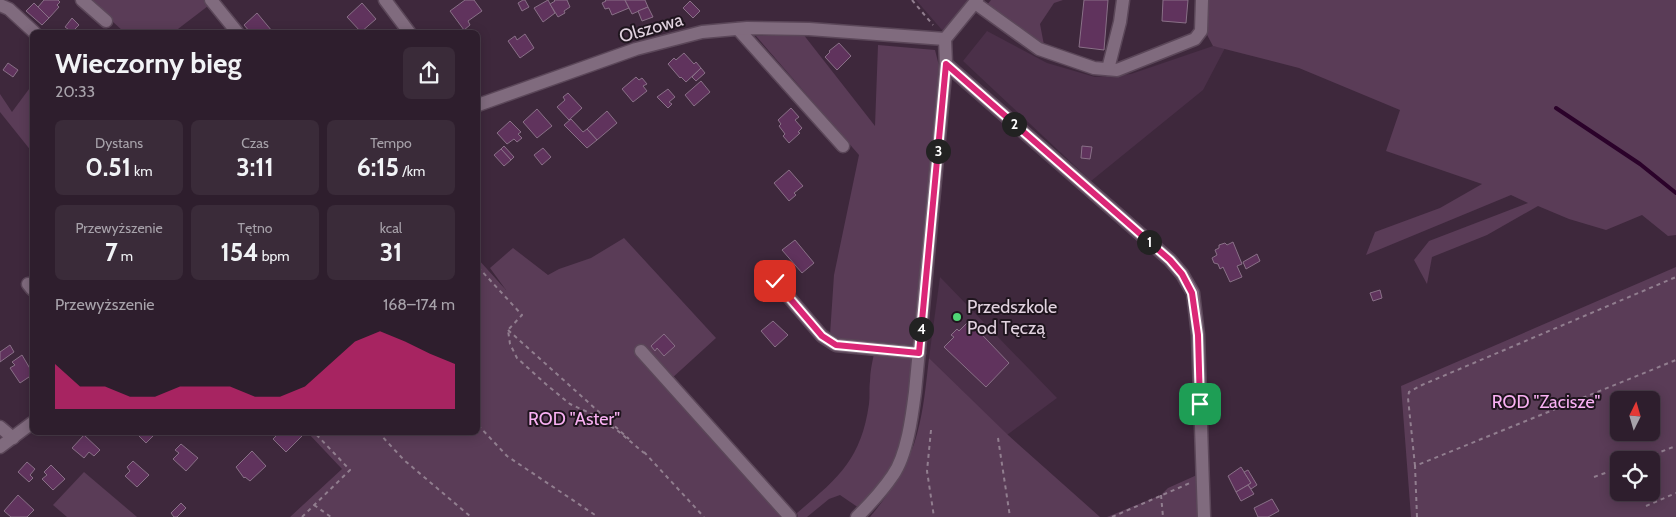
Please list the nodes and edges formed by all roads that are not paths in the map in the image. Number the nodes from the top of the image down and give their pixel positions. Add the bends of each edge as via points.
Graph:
1 (82, 0) edge
2 (211, 0) edge
3 (385, 0) edge
4 (1123, 0) edge
5 (1202, 0) edge
6 (976, 1) edge
7 (0, 5) edge
8 (106, 21) dead end
9 (738, 29) junction
10 (32, 30) edge
11 (235, 30) edge
12 (408, 30) edge
13 (945, 40) junction
14 (946, 64) junction
15 (1108, 69) junction
16 (480, 95) edge
17 (493, 99) junction
18 (480, 104) edge
19 (843, 146) dead end
20 (775, 281) dead end
21 (641, 351) dead end
22 (919, 353) junction
23 (30, 425) edge
24 (0, 427) edge
25 (13, 438) junction
26 (0, 447) edge
27 (790, 517) edge
28 (857, 517) edge
29 (1204, 517) edge

1 - 8 street
2 - 11 street
3 - 12 street
4 - 15 street
5 - 15 street via 1200,31 1195,39 1117,70
6 - 13 street
6 - 15 street via 1039,49 1094,68
7 - 10 street
9 - 13 street, Olszowa via 809,29
9 - 17 street, Olszowa via 702,32 636,49
9 - 19 street
13 - 14 street
14 - 22 street
14 - 29 street via 1182,274 1192,293 1198,335
16 - 17 street
17 - 18 street, Olszowa
20 - 22 street via 822,336 836,345
21 - 27 street
22 - 28 street via 911,421 904,448 894,474
23 - 25 street
24 - 25 street
25 - 26 street

